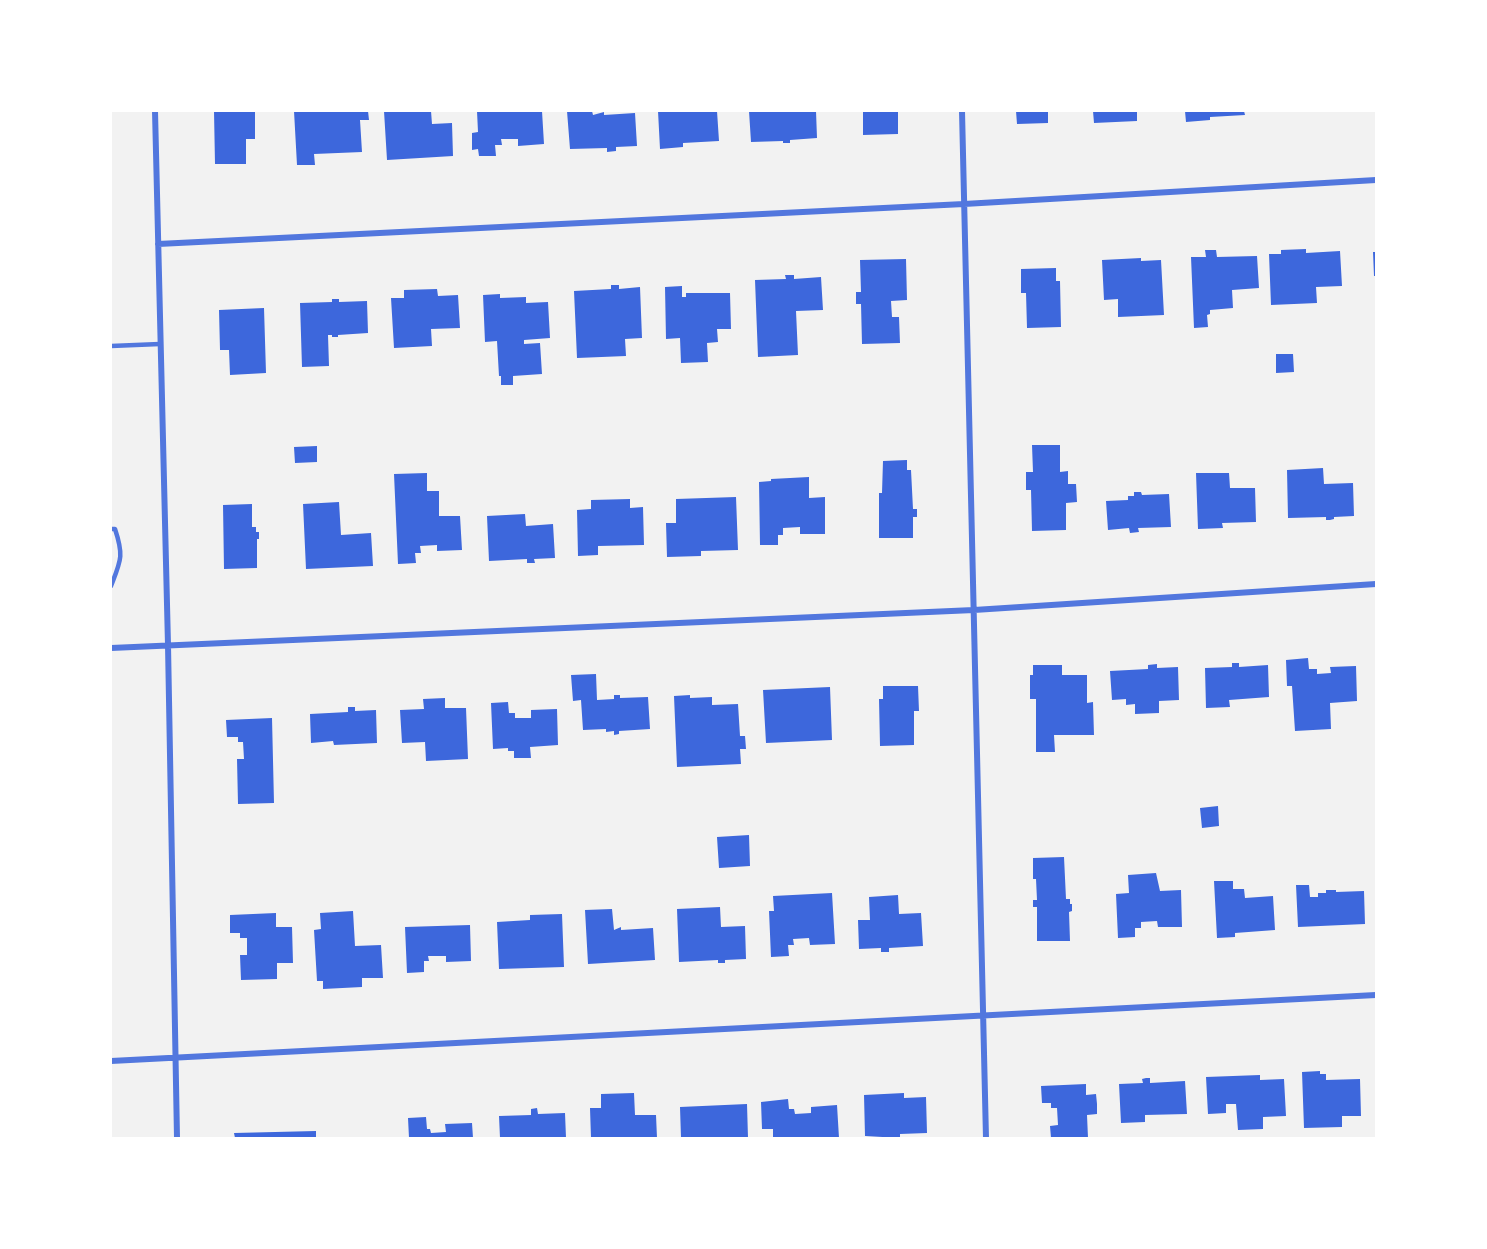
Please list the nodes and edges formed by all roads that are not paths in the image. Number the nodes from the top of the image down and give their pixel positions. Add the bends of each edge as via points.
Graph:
1 (155, 111) edge
2 (962, 111) edge
3 (1376, 180) edge
4 (963, 204) junction
5 (158, 244) junction
6 (160, 344) junction
7 (111, 346) edge
8 (111, 529) edge
9 (1376, 584) edge
10 (111, 586) edge
11 (974, 610) junction
12 (168, 645) junction
13 (111, 648) edge
14 (1376, 995) edge
15 (983, 1015) junction
16 (175, 1058) junction
17 (111, 1061) edge
18 (177, 1138) edge
19 (986, 1138) edge

1 - 5 street
2 - 4 street
3 - 4 street
4 - 5 street
4 - 11 street
5 - 6 street
6 - 7 lane
6 - 12 street
8 - 10 lane via 115,529 122,550
9 - 11 street
11 - 12 street
11 - 15 street
12 - 13 street
12 - 16 street
14 - 15 street
15 - 16 street
15 - 19 street
16 - 17 street
16 - 18 street

